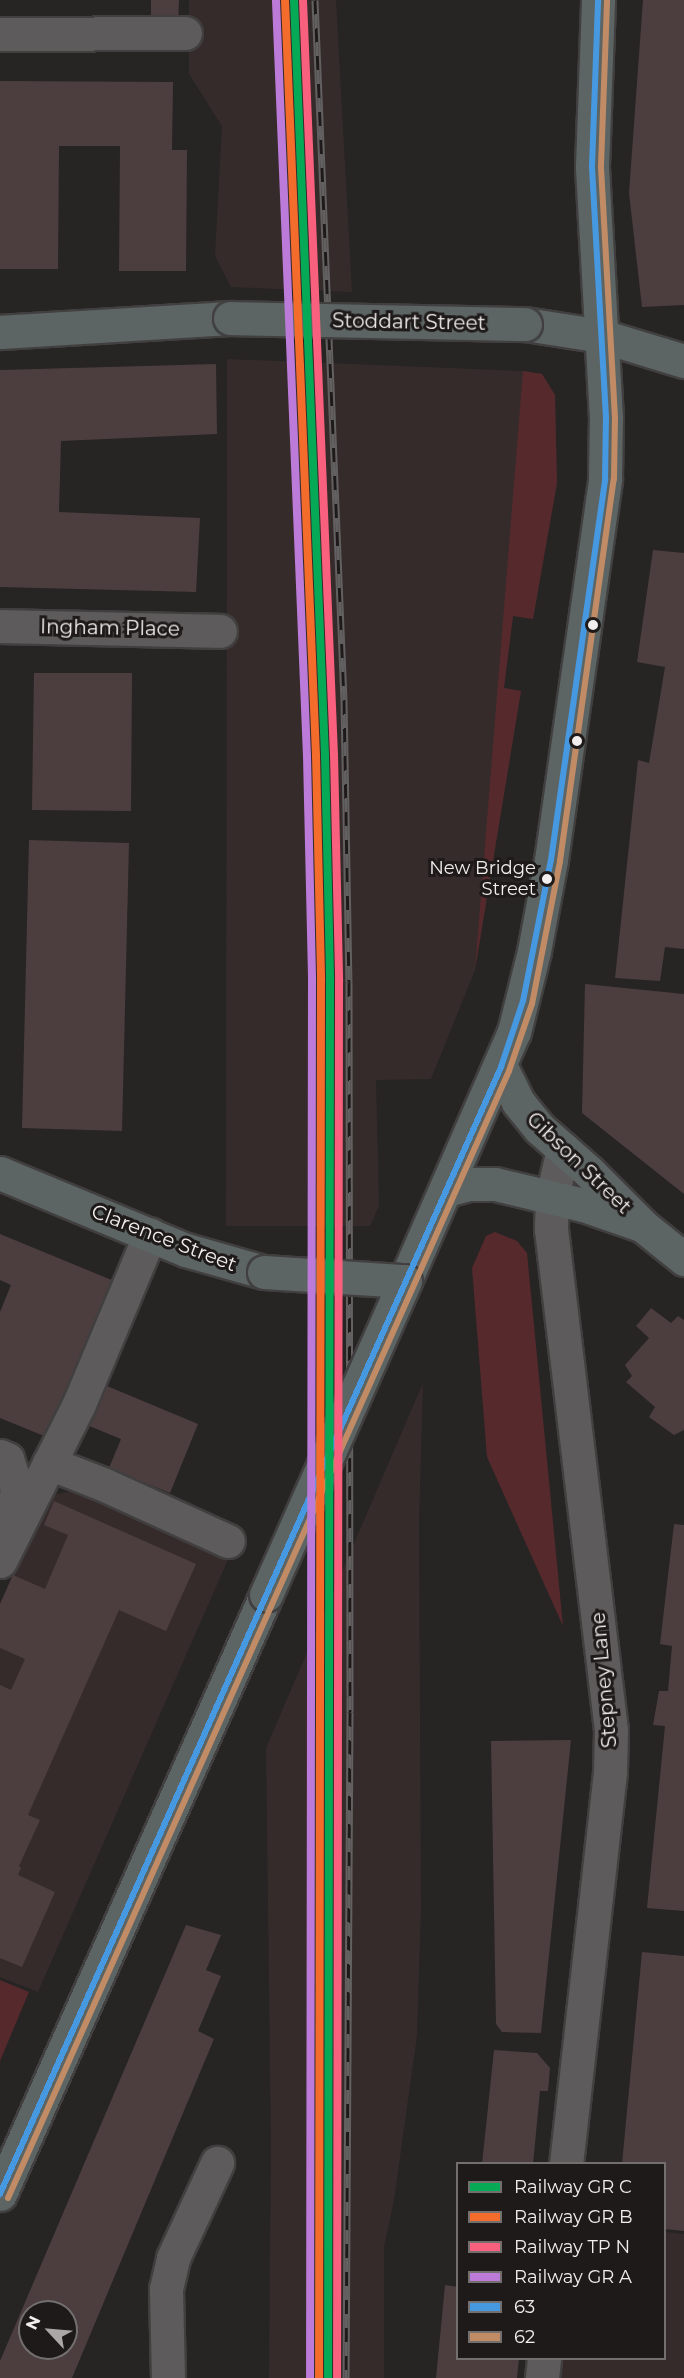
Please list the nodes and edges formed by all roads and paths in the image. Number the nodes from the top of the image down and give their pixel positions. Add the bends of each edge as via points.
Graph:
1 (598, 0) edge
2 (185, 33) dead end
3 (0, 34) edge
4 (0, 332) edge
5 (602, 336) junction
6 (684, 361) edge
7 (0, 626) edge
8 (220, 631) dead end
9 (501, 1067) junction
10 (563, 1149) junction
11 (0, 1173) edge
12 (446, 1190) junction
13 (552, 1197) junction
14 (643, 1226) junction
15 (150, 1234) junction
16 (684, 1259) edge
17 (405, 1281) junction
18 (0, 1456) edge
19 (49, 1463) junction
20 (228, 1541) dead end
21 (5, 1548) edge
22 (566, 2162) edge
23 (217, 2163) dead end
24 (0, 2194) edge
25 (544, 2360) edge
26 (168, 2378) edge
27 (542, 2378) edge

1 - 5 main road via 592,166
2 - 3 street
4 - 5 main road, Stoddart Street, bridge via 230,318 525,324
5 - 6 main road, Stoddart Street
5 - 9 main road via 606,439 599,523 538,928 523,1001
7 - 8 street, Ingham Place
9 - 10 main road, Gibson Street via 510,1090 526,1113
9 - 12 main road
10 - 13 street, Stepney Lane
10 - 14 main road, Gibson Street
11 - 15 main road, Clarence Street
12 - 13 main road, Gibson Street via 482,1183
12 - 17 main road
13 - 14 main road, Gibson Street
13 - 22 street, Stepney Lane via 551,1229 611,1730 610,1772
14 - 16 main road, Gibson Street
15 - 17 main road, Clarence Street, bridge via 220,1262 264,1272
15 - 19 street via 79,1404
17 - 24 main road, bridge
18 - 21 street via 7,1459 17,1488
19 - 20 street
19 - 21 street
23 - 26 street via 173,2258 166,2289
25 - 27 street

